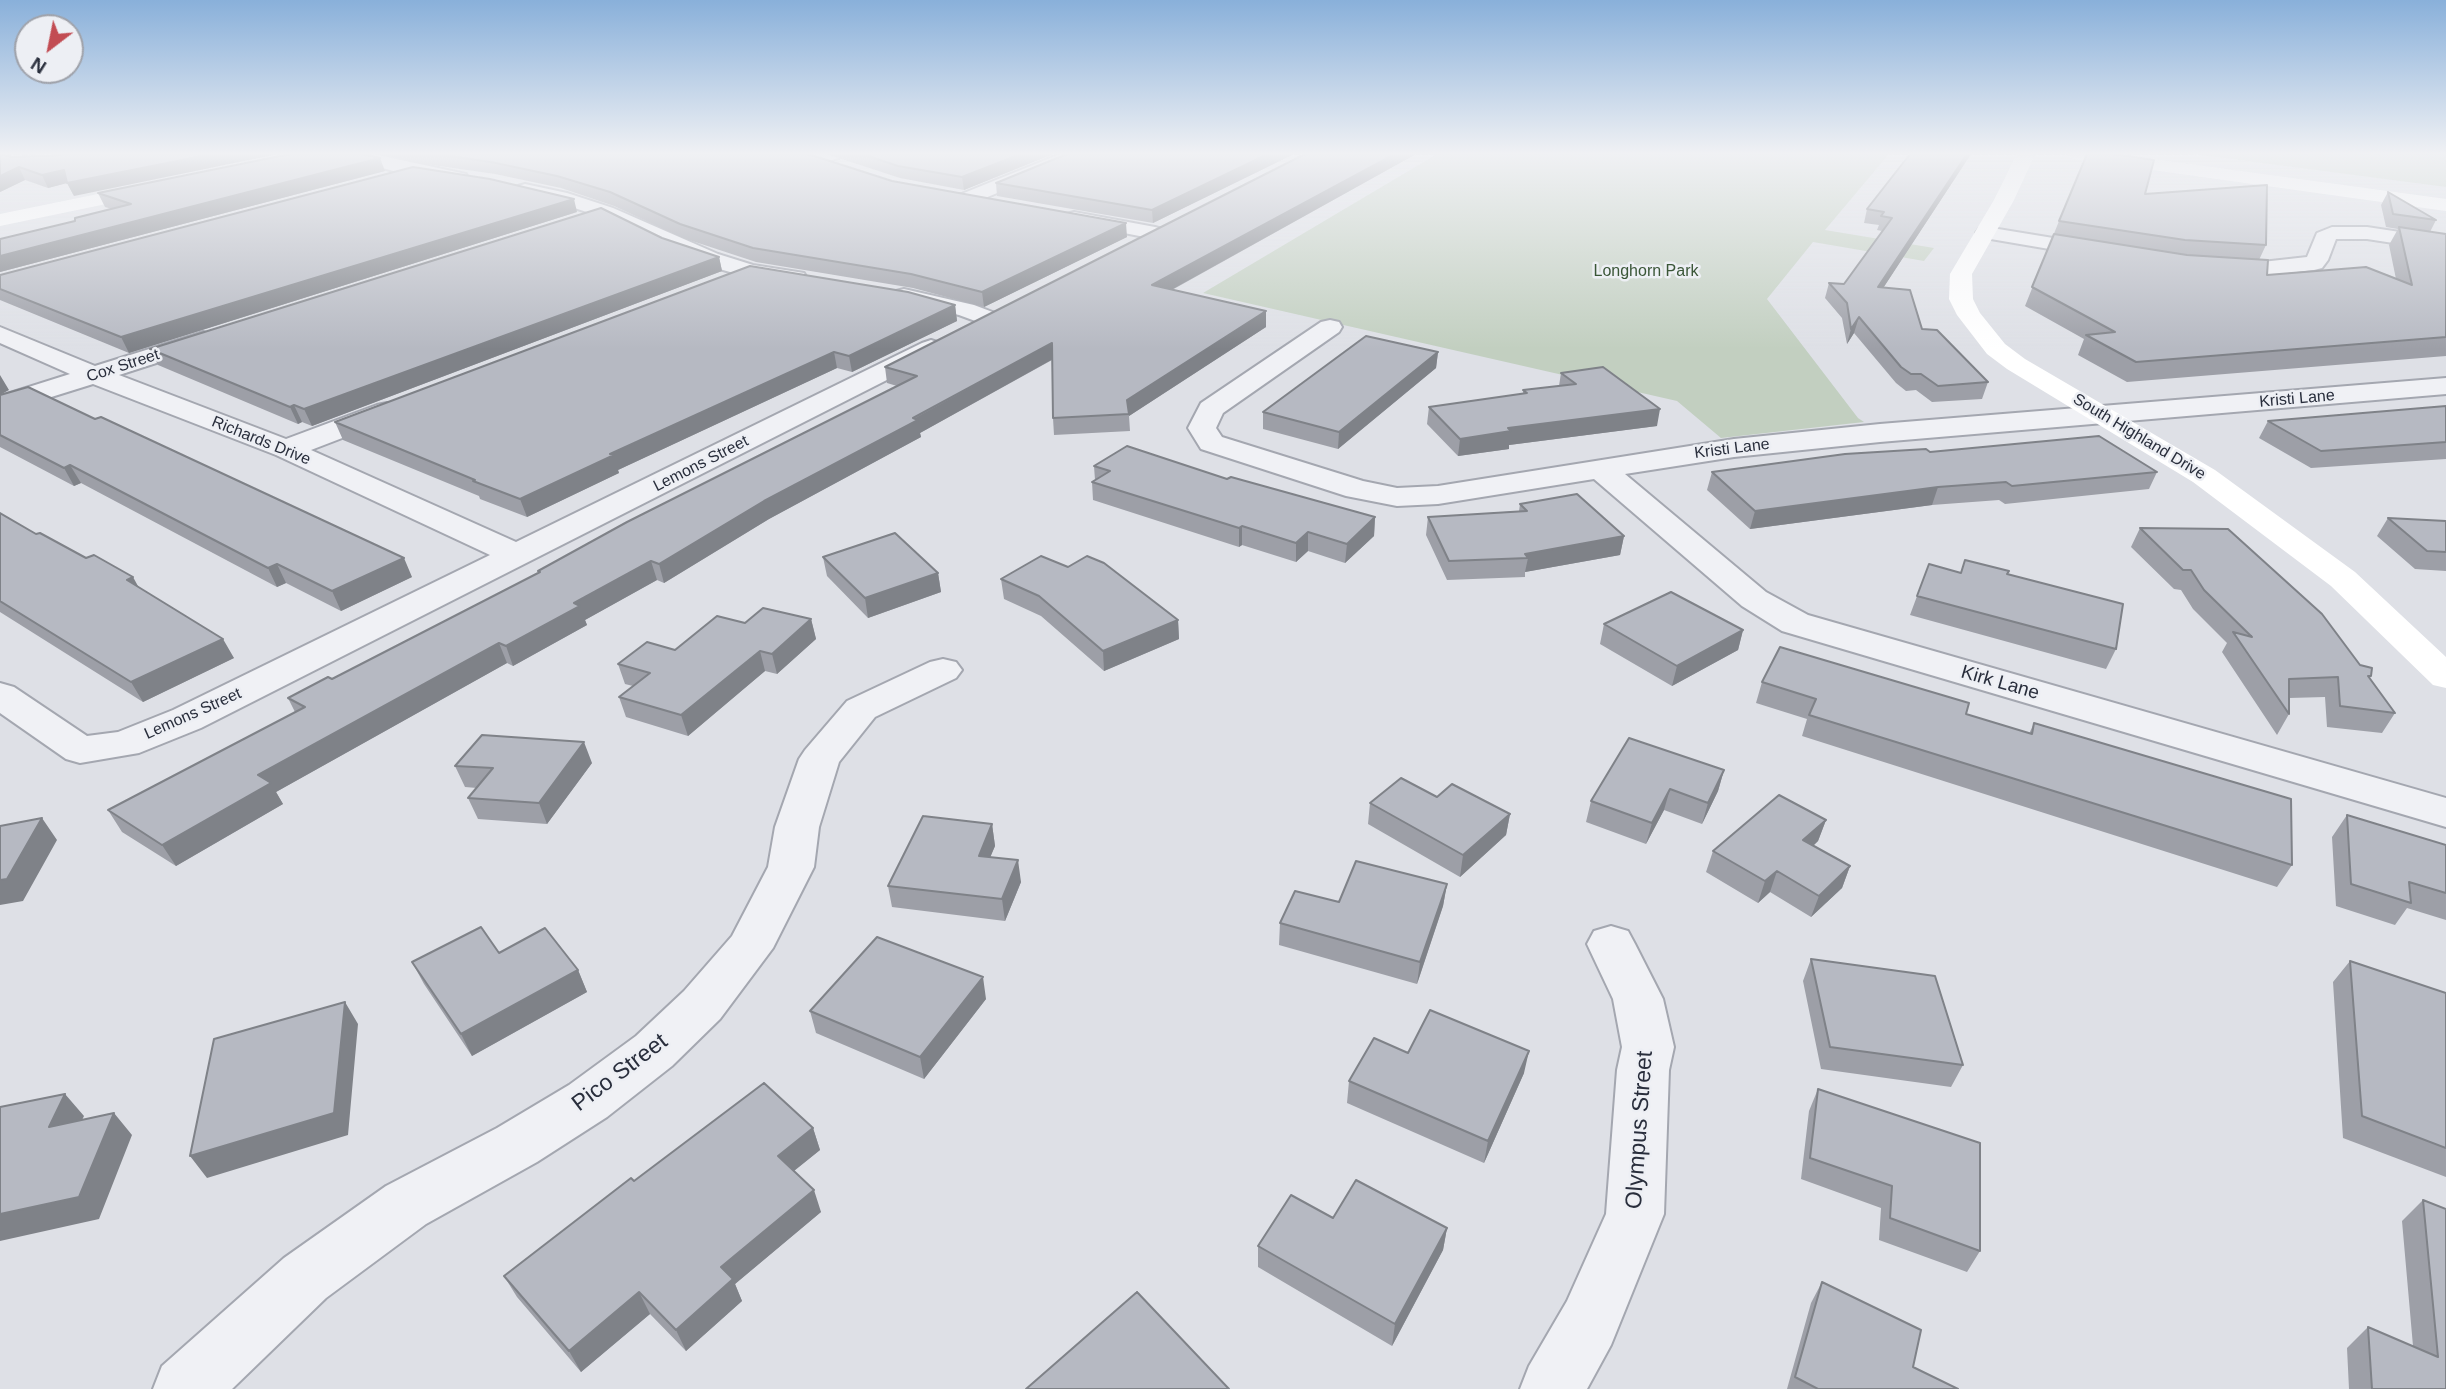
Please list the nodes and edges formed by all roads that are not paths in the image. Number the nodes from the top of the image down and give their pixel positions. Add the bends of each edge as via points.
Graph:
1 (585, 219) edge
2 (620, 219) edge
3 (1087, 219) edge
4 (1993, 219) edge
5 (566, 225) edge
6 (1986, 233) junction
7 (2446, 245) edge
8 (1119, 251) edge
9 (2127, 256) edge
10 (2200, 267) edge
11 (751, 271) junction
12 (818, 282) edge
13 (714, 285) edge
14 (886, 293) edge
15 (1330, 327) dead end
16 (225, 333) edge
17 (0, 334) edge
18 (94, 375) junction
19 (2446, 386) edge
20 (412, 401) edge
21 (0, 405) edge
22 (2102, 415) junction
23 (286, 449) junction
24 (1599, 468) junction
25 (518, 555) junction
26 (943, 670) dead end
27 (2446, 677) edge
28 (0, 695) edge
29 (2446, 813) edge
30 (1611, 944) dead end
31 (185, 1389) edge
32 (1552, 1389) edge

1 - 5 street
2 - 11 street via 674,246
3 - 8 street via 1167,227
4 - 6 street, South Highland Drive
6 - 9 street
6 - 22 street, South Highland Drive via 1961,274 1961,299 1969,315 1996,349
7 - 10 street via 2345,232 2324,237 2314,263 2253,270
11 - 12 street
11 - 13 street
14 - 25 street, Lemons Street via 1001,313
15 - 24 street, Kristi Lane via 1211,409 1202,428 1212,443 1357,489 1397,497 1438,495
16 - 18 street, Cox Street
17 - 18 street, Richards Drive
18 - 21 street, Cox Street
18 - 23 street, Richards Drive
19 - 22 street, Kristi Lane
20 - 23 street
22 - 24 street, Kristi Lane via 1734,447
22 - 27 street, South Highland Drive via 2204,476 2343,579
23 - 25 street, Richards Drive
24 - 29 street, Kirk Lane via 1754,599 1795,623
25 - 28 street, Lemons Street via 187,719 125,744 80,750
26 - 31 street, Pico Street via 861,709 818,759 797,827 791,867 749,948 702,1005 654,1051 588,1101 395,1213 305,1278
30 - 32 street, Olympus Street via 1638,999 1648,1047 1635,1214 1589,1323

